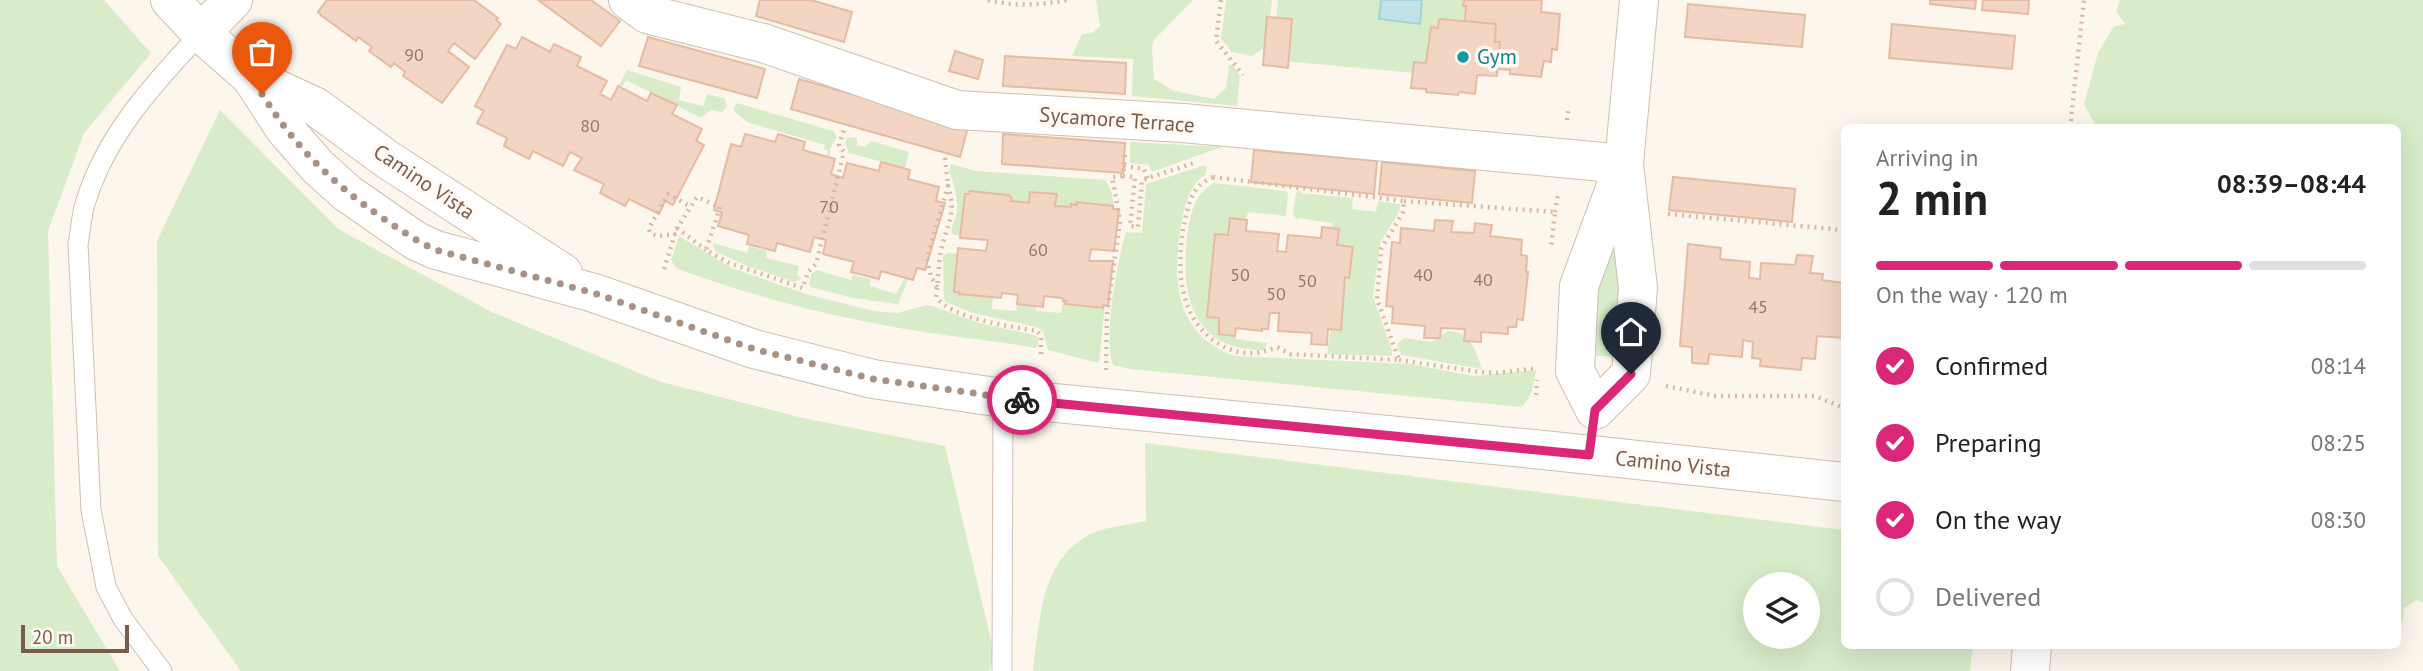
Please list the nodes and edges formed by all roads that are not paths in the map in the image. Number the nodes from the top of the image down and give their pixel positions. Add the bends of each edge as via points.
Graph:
1 (170, 0) edge
2 (233, 0) edge
3 (628, 0) edge
4 (1639, 0) edge
5 (201, 33) junction
6 (251, 77) junction
7 (1624, 164) junction
8 (594, 293) junction
9 (1003, 398) junction
10 (1595, 410) junction
11 (1589, 455) junction
12 (1841, 482) edge
13 (2032, 649) edge
14 (162, 671) edge
15 (1002, 671) edge
16 (2030, 671) edge

1 - 5 street, Camino Vista
2 - 5 street
3 - 7 street, Sycamore Terrace via 647,14 763,43 957,110 1183,123
4 - 7 street
5 - 6 street, Camino Vista
5 - 14 lane via 158,79 99,167 85,202 78,244 91,510 106,586
6 - 8 street, Camino Vista via 316,107 388,160
6 - 8 street, Camino Vista via 284,128 318,167 416,241
7 - 10 street via 1579,286 1575,372
7 - 10 street via 1638,288 1631,374
8 - 9 street, Camino Vista via 754,349 873,379
9 - 11 street, Camino Vista
9 - 15 lane
10 - 11 street
11 - 12 street, Camino Vista
13 - 16 street

